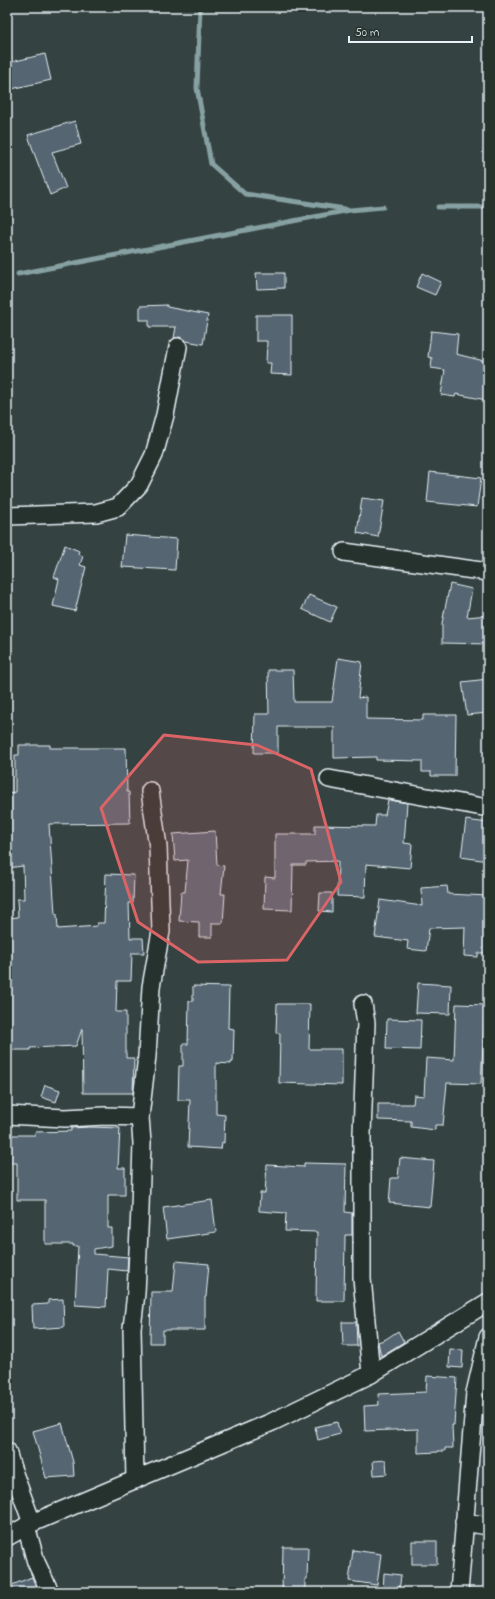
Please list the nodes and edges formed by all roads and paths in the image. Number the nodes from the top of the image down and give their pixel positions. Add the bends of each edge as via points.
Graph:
1 (178, 347) dead end
2 (7, 516) edge
3 (344, 552) dead end
4 (488, 572) edge
5 (329, 779) dead end
6 (150, 791) dead end
7 (488, 808) edge
8 (363, 1004) dead end
9 (7, 1115) edge
10 (140, 1117) junction
11 (488, 1302) edge
12 (488, 1337) edge
13 (371, 1374) junction
14 (7, 1451) edge
15 (135, 1480) junction
16 (464, 1522) junction
17 (29, 1525) junction
18 (488, 1526) edge
19 (7, 1537) edge
20 (50, 1592) edge
21 (459, 1592) edge

1 - 2 street via 165,415 154,455 139,485 118,507 96,513
3 - 4 street
5 - 7 street
6 - 10 street via 158,847 161,931 151,987 148,1049
8 - 13 street via 366,1023 362,1134 362,1278
9 - 10 street via 65,1118
10 - 15 street via 141,1195 132,1328
11 - 13 street
12 - 16 street via 475,1393
13 - 15 street via 272,1422
14 - 17 street
15 - 17 street
16 - 18 street
16 - 21 street
17 - 19 street
17 - 20 street via 36,1562

